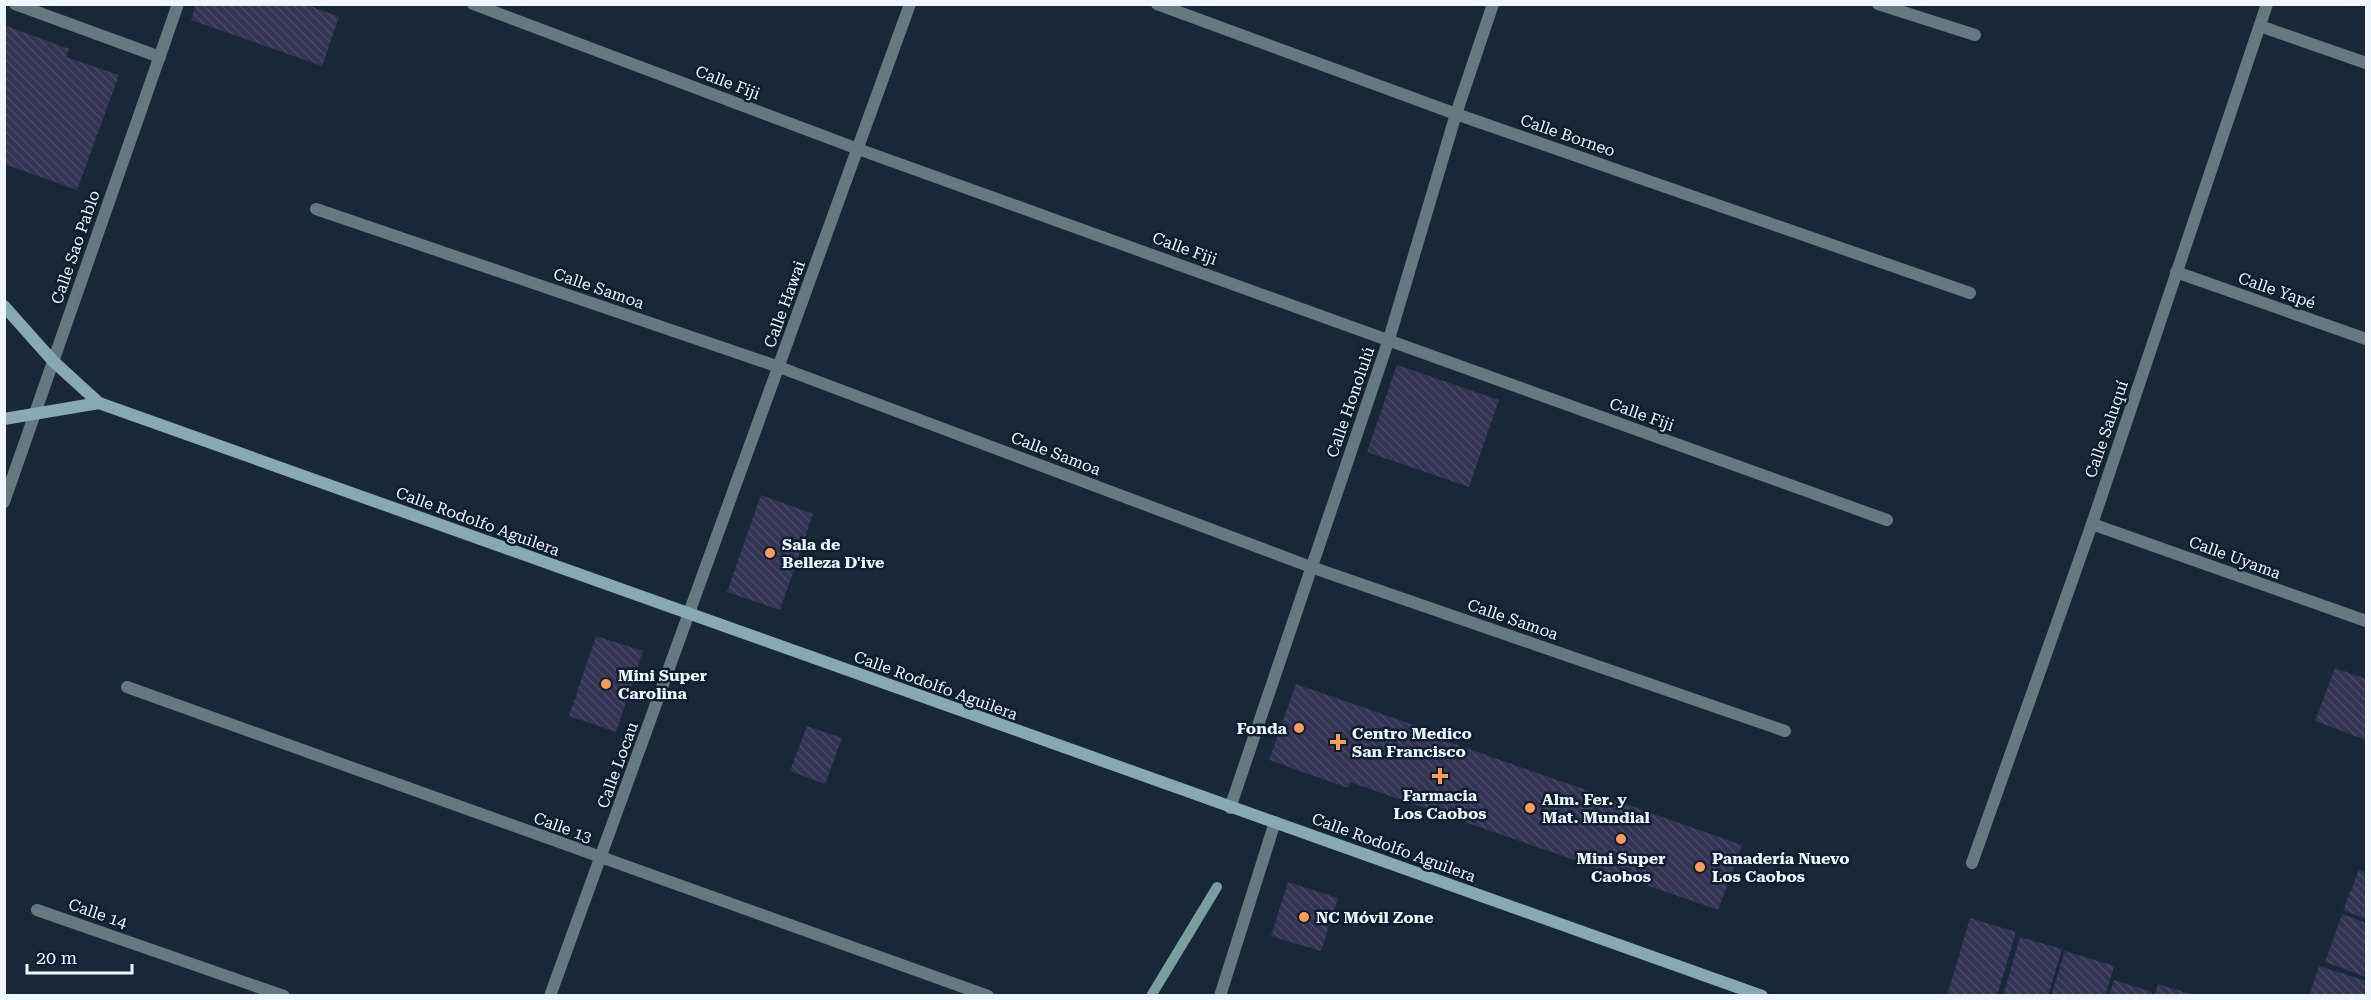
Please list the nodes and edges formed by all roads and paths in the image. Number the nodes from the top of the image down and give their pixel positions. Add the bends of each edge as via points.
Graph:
1 (15, 4) edge
2 (178, 4) edge
3 (473, 4) edge
4 (910, 4) edge
5 (1157, 4) edge
6 (1493, 4) edge
7 (1878, 4) edge
8 (2267, 4) edge
9 (2260, 26) junction
10 (1975, 35) dead end
11 (160, 57) junction
12 (2367, 63) edge
13 (1456, 114) junction
14 (858, 148) junction
15 (316, 208) dead end
16 (2176, 272) junction
17 (1970, 293) dead end
18 (4, 306) edge
19 (1389, 339) junction
20 (2367, 339) edge
21 (53, 361) junction
22 (779, 366) junction
23 (99, 403) junction
24 (34, 414) junction
25 (4, 419) edge
26 (4, 502) edge
27 (1887, 520) dead end
28 (2092, 524) junction
29 (1311, 567) junction
30 (689, 614) junction
31 (2367, 621) edge
32 (127, 687) dead end
33 (1785, 731) dead end
34 (1230, 808) junction
35 (1275, 822) junction
36 (600, 858) junction
37 (1972, 863) dead end
38 (38, 910) dead end
39 (284, 996) edge
40 (550, 996) edge
41 (988, 996) edge
42 (1220, 996) edge
43 (1762, 996) edge

1 - 11 street
2 - 11 street, Calle Sao Pablo
3 - 14 street, Calle Fiji
4 - 14 street, Calle Hawai
5 - 13 street, Calle Borneo
6 - 13 street, Calle Honolulú
7 - 10 street
8 - 9 street, Calle Saluquí
9 - 12 street
9 - 16 street, Calle Saluquí
11 - 21 street, Calle Sao Pablo
13 - 17 street, Calle Borneo
13 - 19 street, Calle Honolulú
14 - 19 street, Calle Fiji
14 - 22 street, Calle Hawai
15 - 22 street, Calle Samoa
16 - 20 street, Calle Yapé
16 - 28 street, Calle Saluquí
18 - 21 street, Calle Rodolfo Aguilera
19 - 27 street, Calle Fiji
19 - 29 street, Calle Honolulú
21 - 23 street, Calle Rodolfo Aguilera
21 - 24 street, Calle Sao Pablo
22 - 29 street, Calle Samoa
22 - 30 street, Calle Hawai
23 - 24 street, Calle Rodolfo Aguilera
23 - 30 street, Calle Rodolfo Aguilera
24 - 25 street, Calle Rodolfo Aguilera
24 - 26 street, Calle Sao Pablo
28 - 31 street, Calle Uyama
28 - 37 street, Calle Saluquí
29 - 33 street, Calle Samoa
29 - 34 street, Calle Honolulú
30 - 34 street, Calle Rodolfo Aguilera
30 - 36 street, Calle Locau
32 - 36 street, Calle 13
34 - 35 street, Calle Rodolfo Aguilera
35 - 42 street
35 - 43 street, Calle Rodolfo Aguilera
36 - 40 street, Calle Locau
36 - 41 street, Calle 13
38 - 39 street, Calle 14

